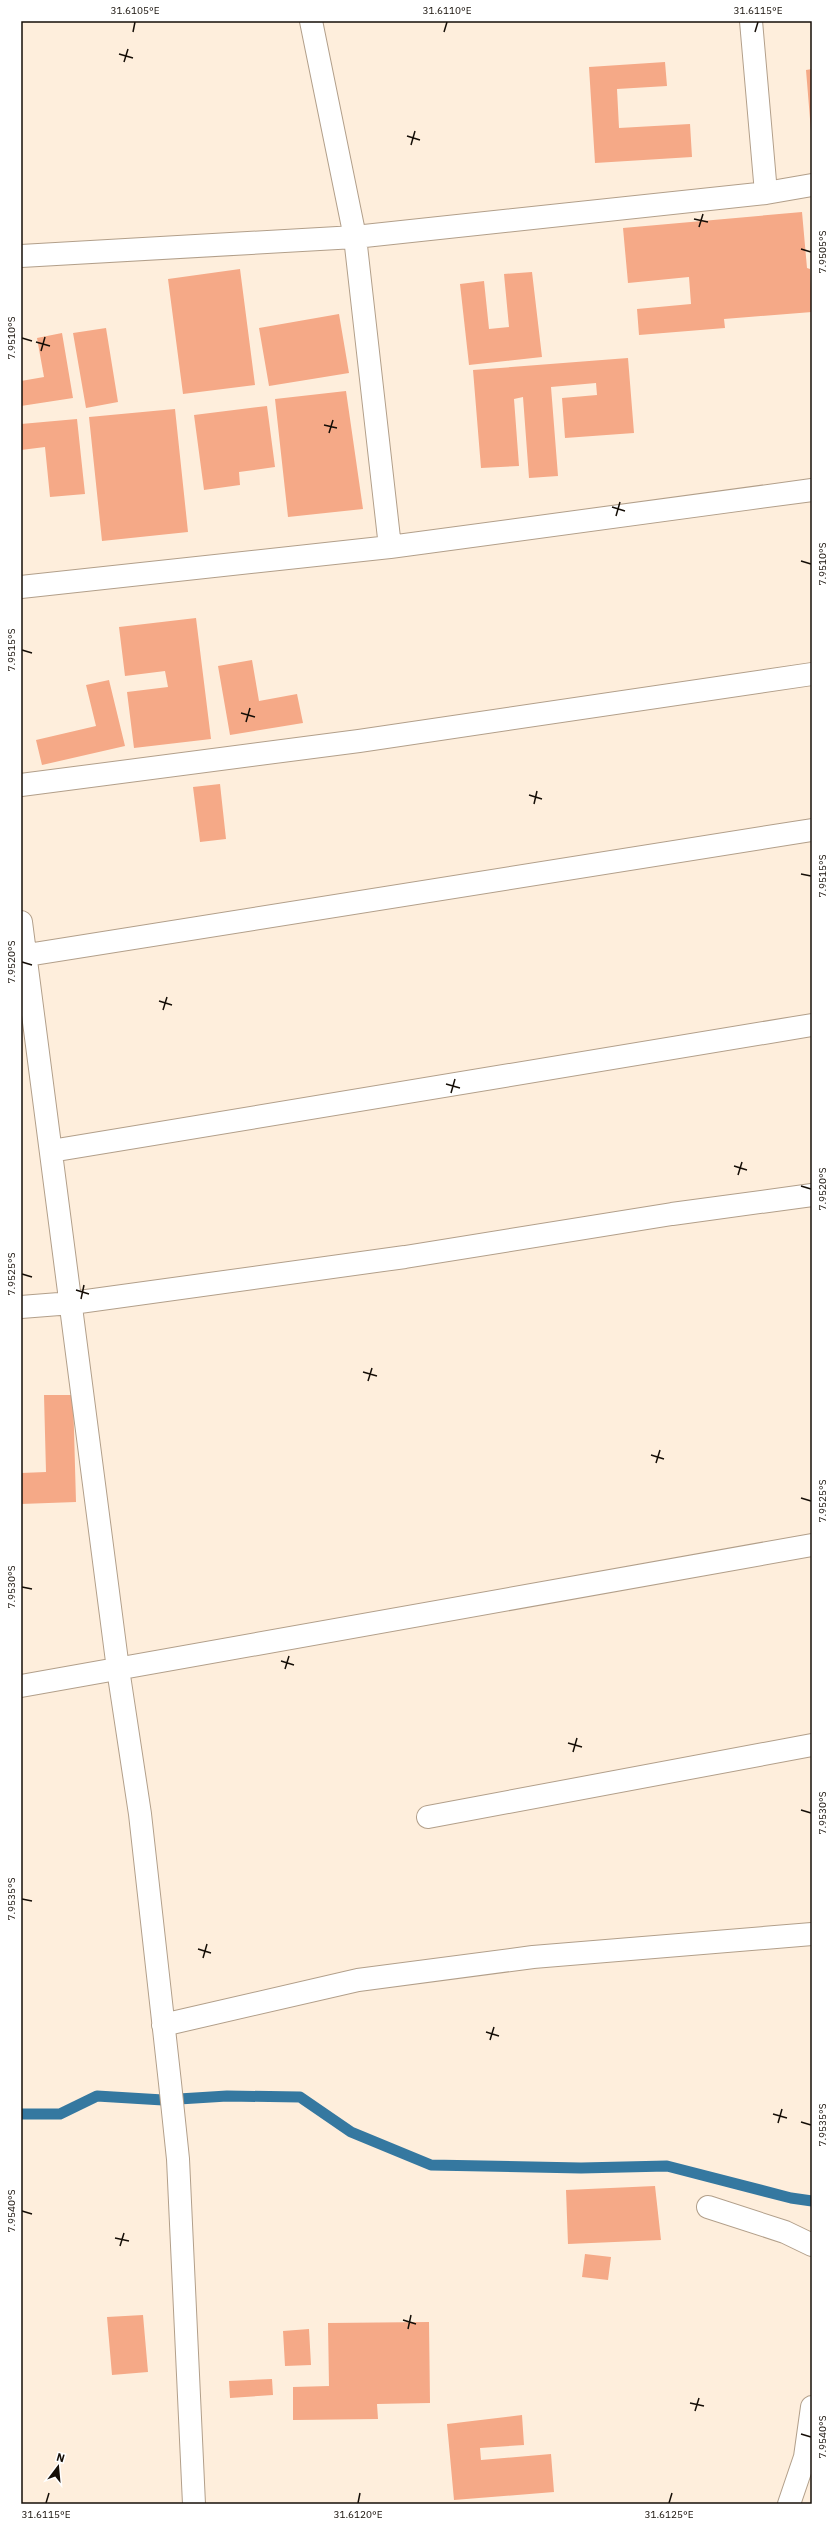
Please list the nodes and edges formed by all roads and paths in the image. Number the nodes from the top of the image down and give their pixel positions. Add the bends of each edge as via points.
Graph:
1 (311, 21) edge
2 (751, 21) edge
3 (812, 185) edge
4 (766, 193) junction
5 (355, 237) junction
6 (21, 256) edge
7 (812, 490) edge
8 (390, 547) junction
9 (21, 588) edge
10 (812, 674) edge
11 (21, 785) edge
12 (812, 830) edge
13 (21, 922) edge
14 (23, 956) edge
15 (812, 1025) edge
16 (52, 1150) junction
17 (812, 1196) edge
18 (72, 1303) junction
19 (21, 1307) edge
20 (812, 1545) edge
21 (118, 1669) junction
22 (21, 1686) edge
23 (812, 1744) edge
24 (428, 1817) dead end
25 (812, 1934) edge
26 (164, 2026) junction
27 (708, 2206) dead end
28 (812, 2245) edge
29 (812, 2407) edge
30 (194, 2504) edge
31 (788, 2504) edge

1 - 5 street
2 - 4 street
3 - 4 street
4 - 5 street
5 - 6 street
5 - 8 street
7 - 8 street
8 - 9 street
10 - 11 street via 359,741
12 - 14 street
13 - 14 street
14 - 16 street
15 - 16 street
16 - 18 street
17 - 18 street via 672,1214 405,1257
18 - 19 street
18 - 21 street
20 - 21 street
21 - 22 street
21 - 26 street via 140,1814
23 - 24 street
25 - 26 street via 533,1957 358,1980
26 - 30 street via 178,2159
27 - 28 street via 785,2232
29 - 31 street via 805,2457

